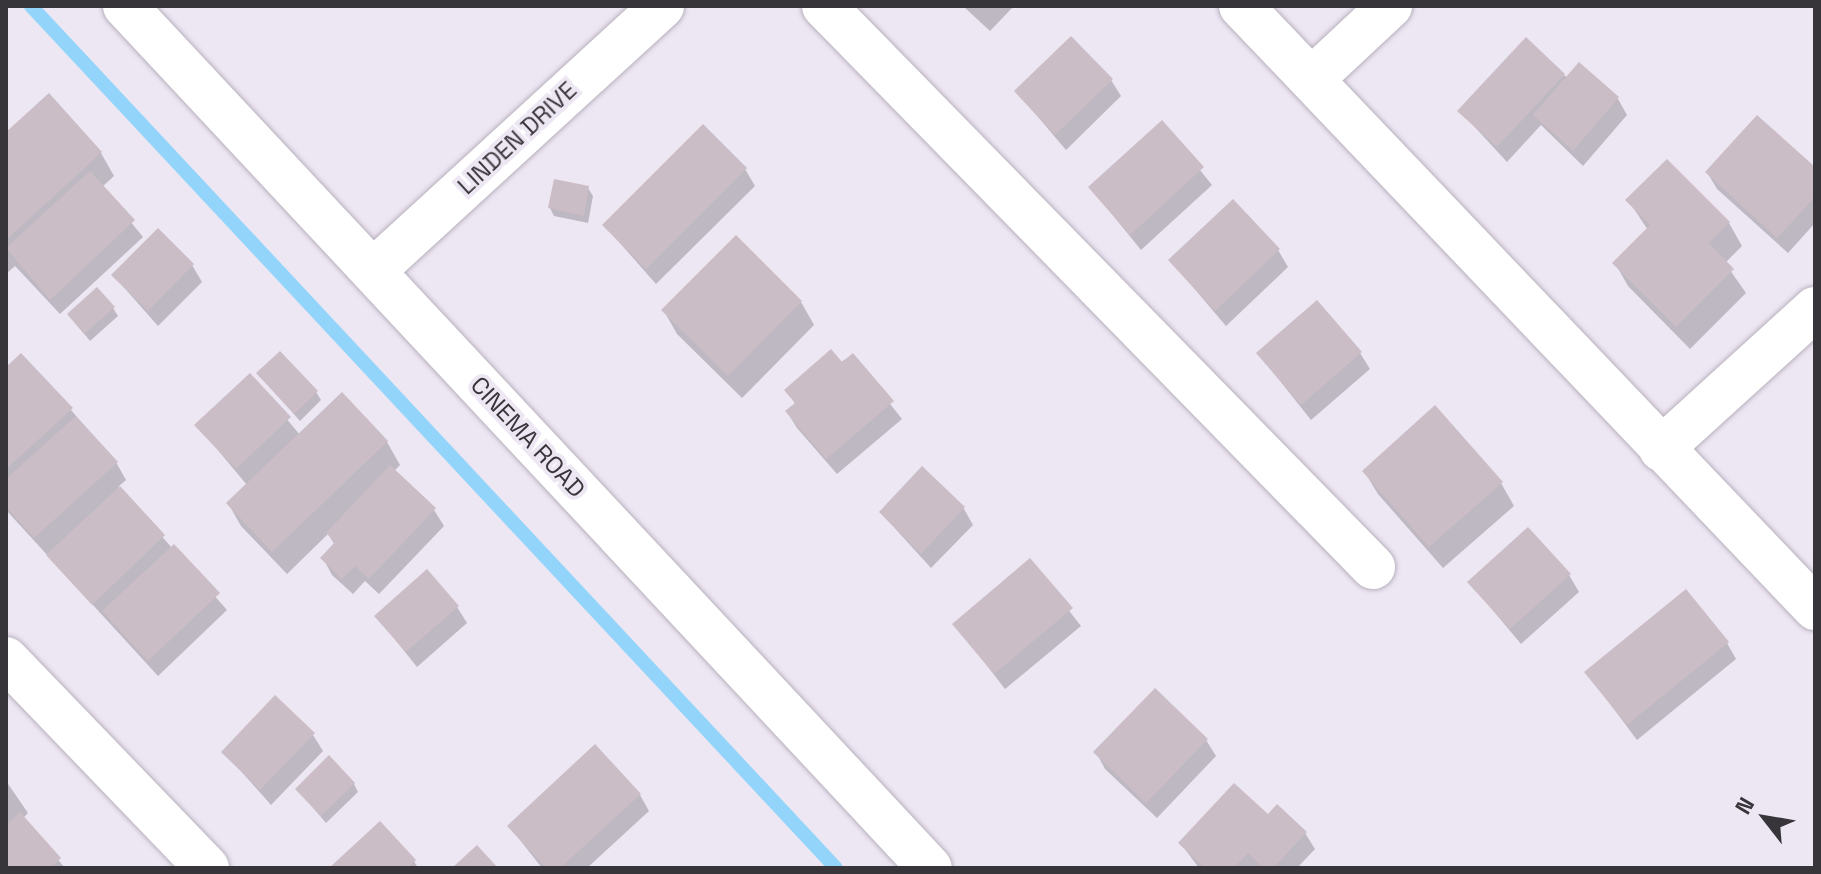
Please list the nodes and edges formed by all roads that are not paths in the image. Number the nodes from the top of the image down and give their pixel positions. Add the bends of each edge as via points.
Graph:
1 (125, 6) edge
2 (662, 6) edge
3 (824, 6) edge
4 (1241, 6) edge
5 (1390, 6) edge
6 (1312, 79) junction
7 (373, 271) junction
8 (1815, 309) edge
9 (1661, 449) junction
10 (1373, 567) dead end
11 (1815, 608) edge
12 (6, 659) edge
13 (207, 868) edge
14 (930, 868) edge

1 - 7 street, CINEMA ROAD
2 - 7 street, LINDEN DRIVE
3 - 10 street
4 - 6 street
5 - 6 street
6 - 9 street
7 - 14 street, CINEMA ROAD
8 - 9 street
9 - 11 street
12 - 13 street

